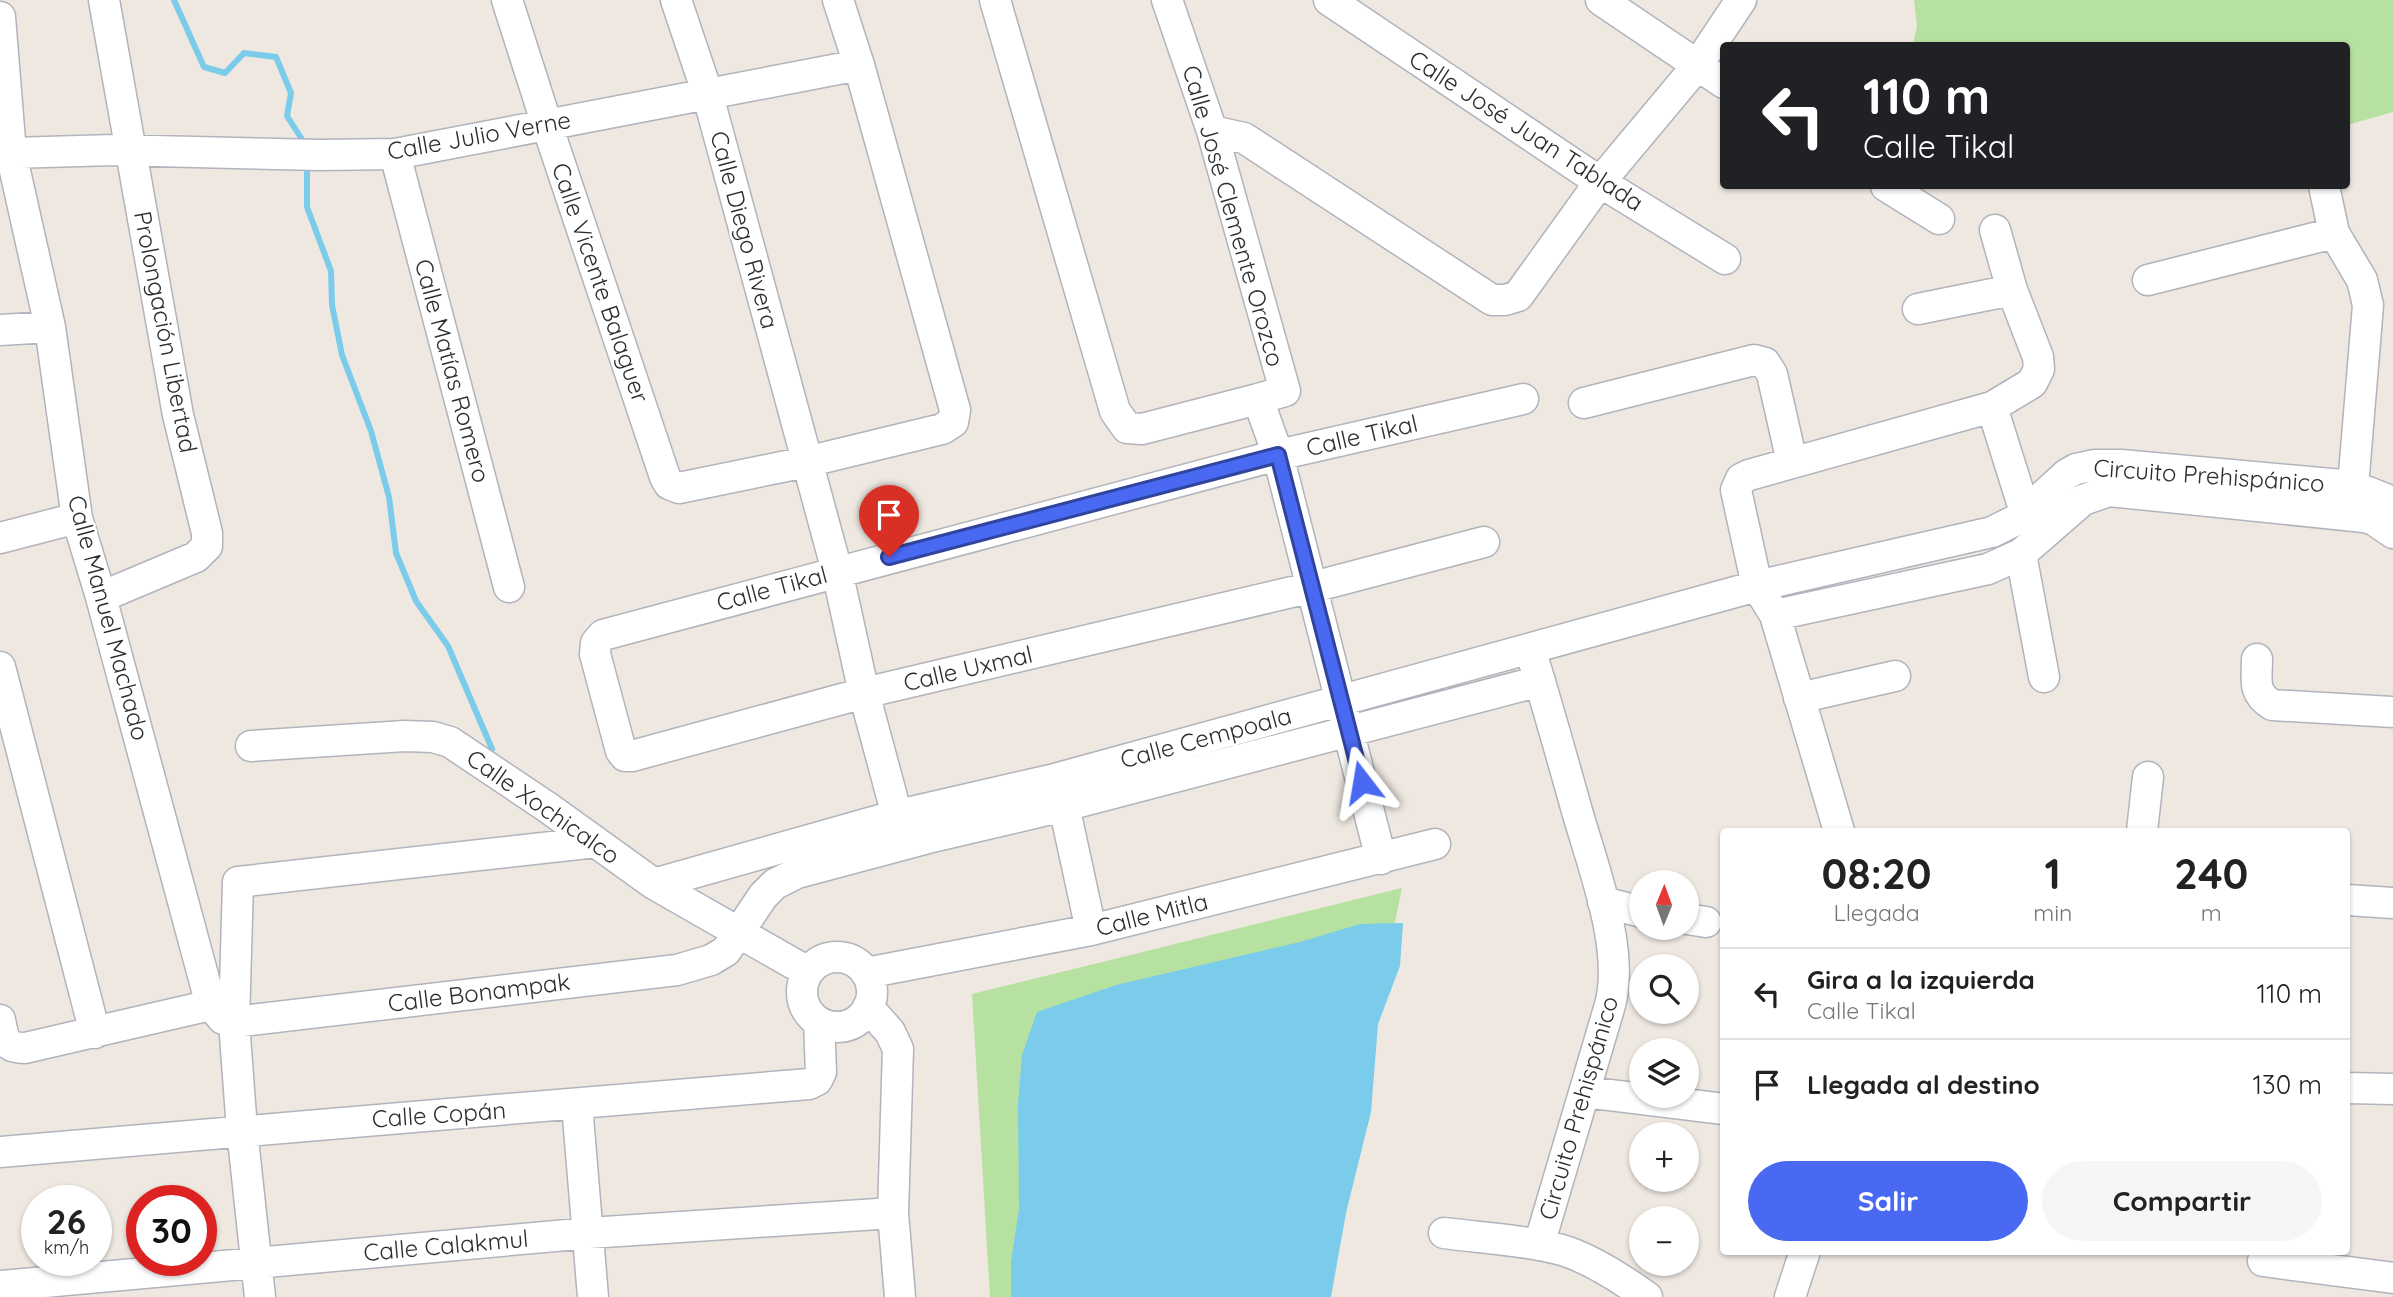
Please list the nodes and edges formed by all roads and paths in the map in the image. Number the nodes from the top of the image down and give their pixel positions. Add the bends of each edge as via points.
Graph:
1 (104, 0) edge
2 (508, 0) edge
3 (676, 0) edge
4 (838, 0) edge
5 (995, 0) edge
6 (1167, 0) edge
7 (1329, 0) edge
8 (1601, 0) edge
9 (1741, 0) edge
10 (0, 17) edge
11 (859, 65) junction
12 (1697, 66) junction
13 (1720, 80) edge
14 (707, 92) junction
15 (547, 125) junction
16 (1212, 131) junction
17 (131, 150) junction
18 (10, 153) junction
19 (395, 154) junction
20 (1600, 182) junction
21 (1891, 189) edge
22 (2325, 189) edge
23 (1939, 219) dead end
24 (1995, 230) dead end
25 (2334, 233) junction
26 (1724, 259) dead end
27 (2148, 280) dead end
28 (2012, 290) junction
29 (1918, 309) dead end
30 (50, 327) junction
31 (0, 330) edge
32 (1258, 399) junction
33 (1523, 399) dead end
34 (1584, 403) dead end
35 (1992, 407) junction
36 (1278, 455) junction
37 (806, 462) junction
38 (1792, 462) junction
39 (2353, 486) junction
40 (2211, 487) junction
41 (2393, 502) edge
42 (2025, 512) junction
43 (77, 518) junction
44 (2393, 533) edge
45 (0, 538) edge
46 (1484, 542) dead end
47 (1910, 551) junction
48 (2021, 554) junction
49 (837, 571) junction
50 (1917, 584) junction
51 (1757, 586) junction
52 (509, 587) dead end
53 (1313, 587) junction
54 (101, 597) junction
55 (1775, 615) junction
56 (1530, 650) junction
57 (2257, 659) dead end
58 (0, 667) edge
59 (1895, 676) dead end
60 (2043, 677) dead end
61 (1539, 681) junction
62 (864, 693) junction
63 (1799, 698) junction
64 (1341, 702) junction
65 (2393, 712) edge
66 (1350, 732) junction
67 (251, 746) dead end
68 (625, 756) joint
69 (2148, 777) dead end
70 (1059, 793) junction
71 (898, 815) junction
72 (1838, 828) edge
73 (2142, 828) edge
74 (596, 842) junction
75 (1435, 844) dead end
76 (903, 845) junction
77 (1381, 859) junction
78 (654, 884) junction
79 (2350, 900) edge
80 (1603, 902) junction
81 (2393, 903) edge
82 (1629, 909) edge
83 (1091, 930) junction
84 (739, 931) junction
85 (808, 972) junction
86 (866, 973) junction
87 (868, 1007) junction
88 (223, 1014) junction
89 (819, 1022) junction
90 (95, 1033) junction
91 (5, 1034) edge
92 (2350, 1088) edge
93 (2393, 1089) edge
94 (1585, 1092) junction
95 (577, 1105) junction
96 (1720, 1109) edge
97 (242, 1130) junction
98 (0, 1153) edge
99 (893, 1213) junction
100 (589, 1233) junction
101 (1444, 1233) dead end
102 (1539, 1245) junction
103 (1804, 1255) edge
104 (2263, 1261) dead end
105 (258, 1264) junction
106 (2393, 1278) edge
107 (0, 1286) edge
108 (260, 1297) edge
109 (593, 1297) edge
110 (900, 1297) edge
111 (1647, 1297) edge
112 (1790, 1297) edge

1 - 17 street, Prolongación Libertad
2 - 15 street, Calle Vicente Balaguer
3 - 14 street, Calle Diego Rivera
4 - 11 street
5 - 32 street via 1115,411 1127,428 1142,429
6 - 16 street, Calle José Clemente Orozco
7 - 20 street, Calle José Juan Tablada
8 - 12 street
9 - 12 street
10 - 18 street, Calle Manuel Machado
11 - 14 street, Calle Julio Verne
11 - 37 street via 955,410 953,422 942,429
12 - 13 street
12 - 20 street
14 - 15 street, Calle Julio Verne
14 - 37 street, Calle Diego Rivera
15 - 19 street, Calle Julio Verne
15 - 37 street, Calle Vicente Balaguer via 669,484 684,488
16 - 20 street via 1244,138 1492,300 1518,296
16 - 32 street, Calle José Clemente Orozco via 1284,391
17 - 18 street, Calle Julio Verne
17 - 19 street, Calle Julio Verne
17 - 54 street, Prolongación Libertad via 178,415 207,546 196,557
18 - 30 street, Calle Manuel Machado
19 - 52 street, Calle Matías Romero
20 - 26 street, Calle José Juan Tablada
21 - 23 street
22 - 25 street
24 - 28 street
25 - 27 street
25 - 39 street via 2362,280 2368,304
28 - 29 street
28 - 35 street via 2039,369 2032,383
30 - 31 street
30 - 43 street, Calle Manuel Machado
32 - 36 street, Calle José Clemente Orozco
33 - 36 street, Calle Tikal
34 - 38 street via 1754,360 1765,363 1772,374
35 - 38 street
35 - 42 street
36 - 49 street, Calle Tikal
36 - 53 street, Calle José Clemente Orozco
37 - 49 street, Calle Diego Rivera
38 - 51 street via 1741,479 1737,490
39 - 40 street, Circuito Prehispánico
39 - 41 street, Circuito Prehispánico
40 - 42 street, Circuito Prehispánico via 2121,466 2085,466 2067,474
40 - 44 street, Circuito Prehispánico via 2364,517
40 - 48 street, Circuito Prehispánico via 2109,491 2082,500
42 - 47 street, Circuito Prehispánico via 1992,533
43 - 45 street
43 - 54 street, Calle Manuel Machado
46 - 53 street, Calle Uxmal
47 - 50 street
47 - 51 street, Circuito Prehispánico
48 - 50 street, Circuito Prehispánico via 1987,569
48 - 60 street
49 - 62 street, Calle Diego Rivera
49 - 68 street, Calle Tikal via 603,635 595,654
50 - 55 street, Circuito Prehispánico
51 - 55 street
51 - 56 street, Calle Cempoala
53 - 62 street, Calle Uxmal
53 - 64 street, Calle José Clemente Orozco
54 - 88 street, Calle Manuel Machado
55 - 63 street
56 - 61 street, Circuito Prehispánico
56 - 64 street, Calle Cempoala
57 - 65 street via 2257,690 2272,705
58 - 90 street
59 - 63 street
61 - 66 street, Calle Cempoala
61 - 80 street, Circuito Prehispánico
62 - 68 street, Calle Uxmal
62 - 71 street, Calle Diego Rivera
63 - 72 street
64 - 66 street, Calle José Clemente Orozco
64 - 70 street, Calle Cempoala
66 - 70 street, Calle Cempoala
66 - 77 street, Calle José Clemente Orozco
67 - 74 street, Calle Xochicalco via 433,737 450,743
69 - 73 street
70 - 71 street, Calle Cempoala
70 - 76 street, Calle Cempoala
70 - 83 street
71 - 76 street, Calle Diego Rivera
71 - 78 street, Calle Cempoala
74 - 78 street, Calle Xochicalco
74 - 88 street via 238,882
75 - 77 street, Calle Mitla
76 - 84 street, Calle Cempoala via 786,877 763,896
77 - 83 street, Calle Mitla
78 - 84 street, Calle Xochicalco
79 - 81 street
80 - 82 street
80 - 94 street, Circuito Prehispánico via 1615,964 1614,990
83 - 86 street, Calle Mitla
84 - 85 street, Calle Xochicalco
84 - 88 street, Calle Bonampak via 726,951 677,970
85 - 86 street via 824,959 837,957 856,963
85 - 89 street via 802,996 809,1014
86 - 87 street via 872,993
87 - 89 street via 851,1024 834,1027
87 - 99 street via 898,1049
88 - 90 street, Calle Bonampak
88 - 97 street
89 - 95 street, Calle Copán via 821,1072 813,1083
90 - 91 street, Calle Bonampak via 25,1048
92 - 93 street
94 - 96 street
94 - 102 street, Circuito Prehispánico
95 - 97 street, Calle Copán
95 - 100 street
97 - 98 street, Calle Copán
97 - 105 street
99 - 100 street, Calle Calakmul
99 - 110 street
100 - 105 street, Calle Calakmul
100 - 109 street
101 - 102 street
102 - 111 street, Circuito Prehispánico via 1593,1264
103 - 112 street
104 - 106 street
105 - 107 street, Calle Calakmul
105 - 108 street

